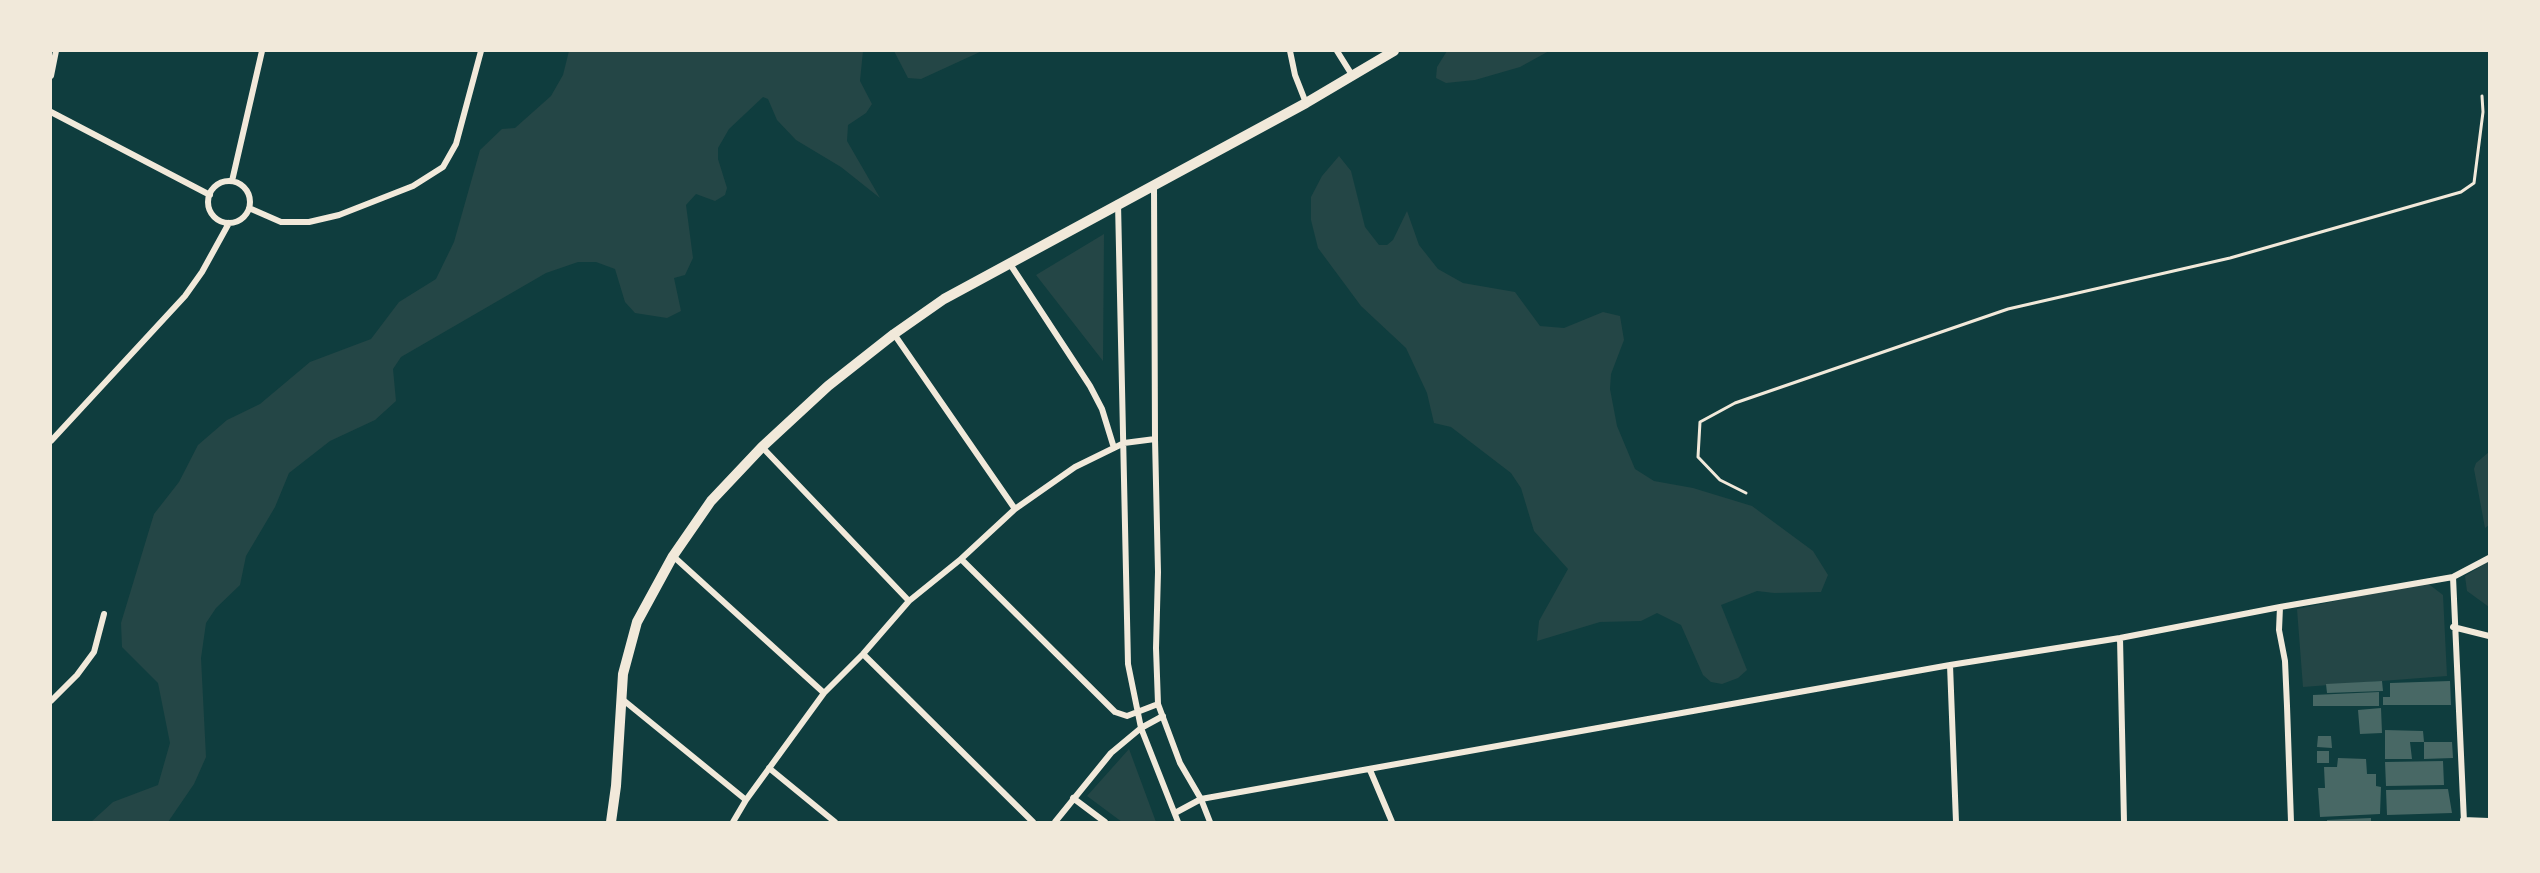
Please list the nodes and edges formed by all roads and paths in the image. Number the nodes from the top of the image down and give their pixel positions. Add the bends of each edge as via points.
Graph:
1 (56, 51) edge
2 (262, 51) edge
3 (481, 51) edge
4 (1290, 51) edge
5 (1337, 51) edge
6 (1394, 51) edge
7 (1352, 75) junction
8 (51, 76) edge
9 (2482, 96) dead end
10 (1306, 103) junction
11 (51, 112) edge
12 (232, 181) junction
13 (1154, 185) junction
14 (210, 195) junction
15 (1118, 203) junction
16 (249, 208) junction
17 (229, 223) junction
18 (1010, 264) junction
19 (894, 334) junction
20 (1155, 439) junction
21 (51, 441) edge
22 (1124, 443) junction
23 (762, 447) junction
24 (1114, 448) junction
25 (1746, 493) dead end
26 (1015, 509) junction
27 (673, 556) junction
28 (2489, 558) edge
29 (961, 559) junction
30 (2452, 577) junction
31 (909, 601) junction
32 (2280, 607) junction
33 (104, 614) dead end
34 (2453, 627) junction
35 (2489, 636) edge
36 (2120, 638) junction
37 (863, 654) junction
38 (1950, 665) junction
39 (824, 693) junction
40 (622, 699) junction
41 (51, 701) edge
42 (1158, 704) junction
43 (1137, 712) junction
44 (1163, 716) junction
45 (1141, 728) junction
46 (770, 768) junction
47 (1370, 770) junction
48 (1073, 798) junction
49 (1201, 799) junction
50 (746, 800) junction
51 (1175, 813) junction
52 (2463, 821) edge
53 (2489, 821) edge
54 (611, 822) edge
55 (733, 822) edge
56 (835, 822) edge
57 (1033, 822) edge
58 (1055, 822) edge
59 (1105, 822) edge
60 (1178, 822) edge
61 (1210, 822) edge
62 (1392, 822) edge
63 (1956, 822) edge
64 (2124, 822) edge
65 (2291, 822) edge

1 - 8 street
2 - 12 street
3 - 16 street via 456,144 443,167 413,186 339,215 309,222 281,222
4 - 10 street
5 - 7 street
6 - 7 street
7 - 10 street
9 - 25 path via 2474,183 2461,192 2230,258 2008,309 1735,403 1700,423 1698,457 1720,480
10 - 13 street
11 - 14 street
12 - 14 street via 218,184
12 - 16 street via 248,193
13 - 15 street
13 - 20 street
14 - 17 street via 212,213
15 - 18 street
15 - 22 street
16 - 17 street via 242,218
17 - 21 street via 185,296
18 - 19 street via 944,299
18 - 24 street via 1090,386 1110,428
19 - 23 street via 828,386
19 - 26 street
20 - 22 street
20 - 42 street
22 - 24 street
22 - 43 street via 1128,664
23 - 27 street via 711,501
23 - 31 street
24 - 26 street via 1075,467
26 - 29 street
27 - 39 street
27 - 40 street via 637,622 623,674
28 - 30 street
29 - 31 street
29 - 43 street via 1115,712 1122,716
30 - 32 street
30 - 34 street
31 - 37 street
32 - 36 street
32 - 65 street
33 - 41 street via 94,652
34 - 35 street
34 - 52 street
36 - 38 street
36 - 64 street
37 - 39 street
37 - 57 street
38 - 47 street
38 - 63 street
39 - 46 street
40 - 50 street
40 - 54 street
42 - 43 street
42 - 44 street
43 - 45 street
44 - 45 street
44 - 49 street via 1180,762
45 - 48 street via 1111,753
45 - 51 street
46 - 50 street
46 - 56 street
47 - 49 street
47 - 62 street
48 - 58 street
48 - 59 street
49 - 51 street
49 - 61 street
50 - 55 street
51 - 60 street
52 - 53 street

